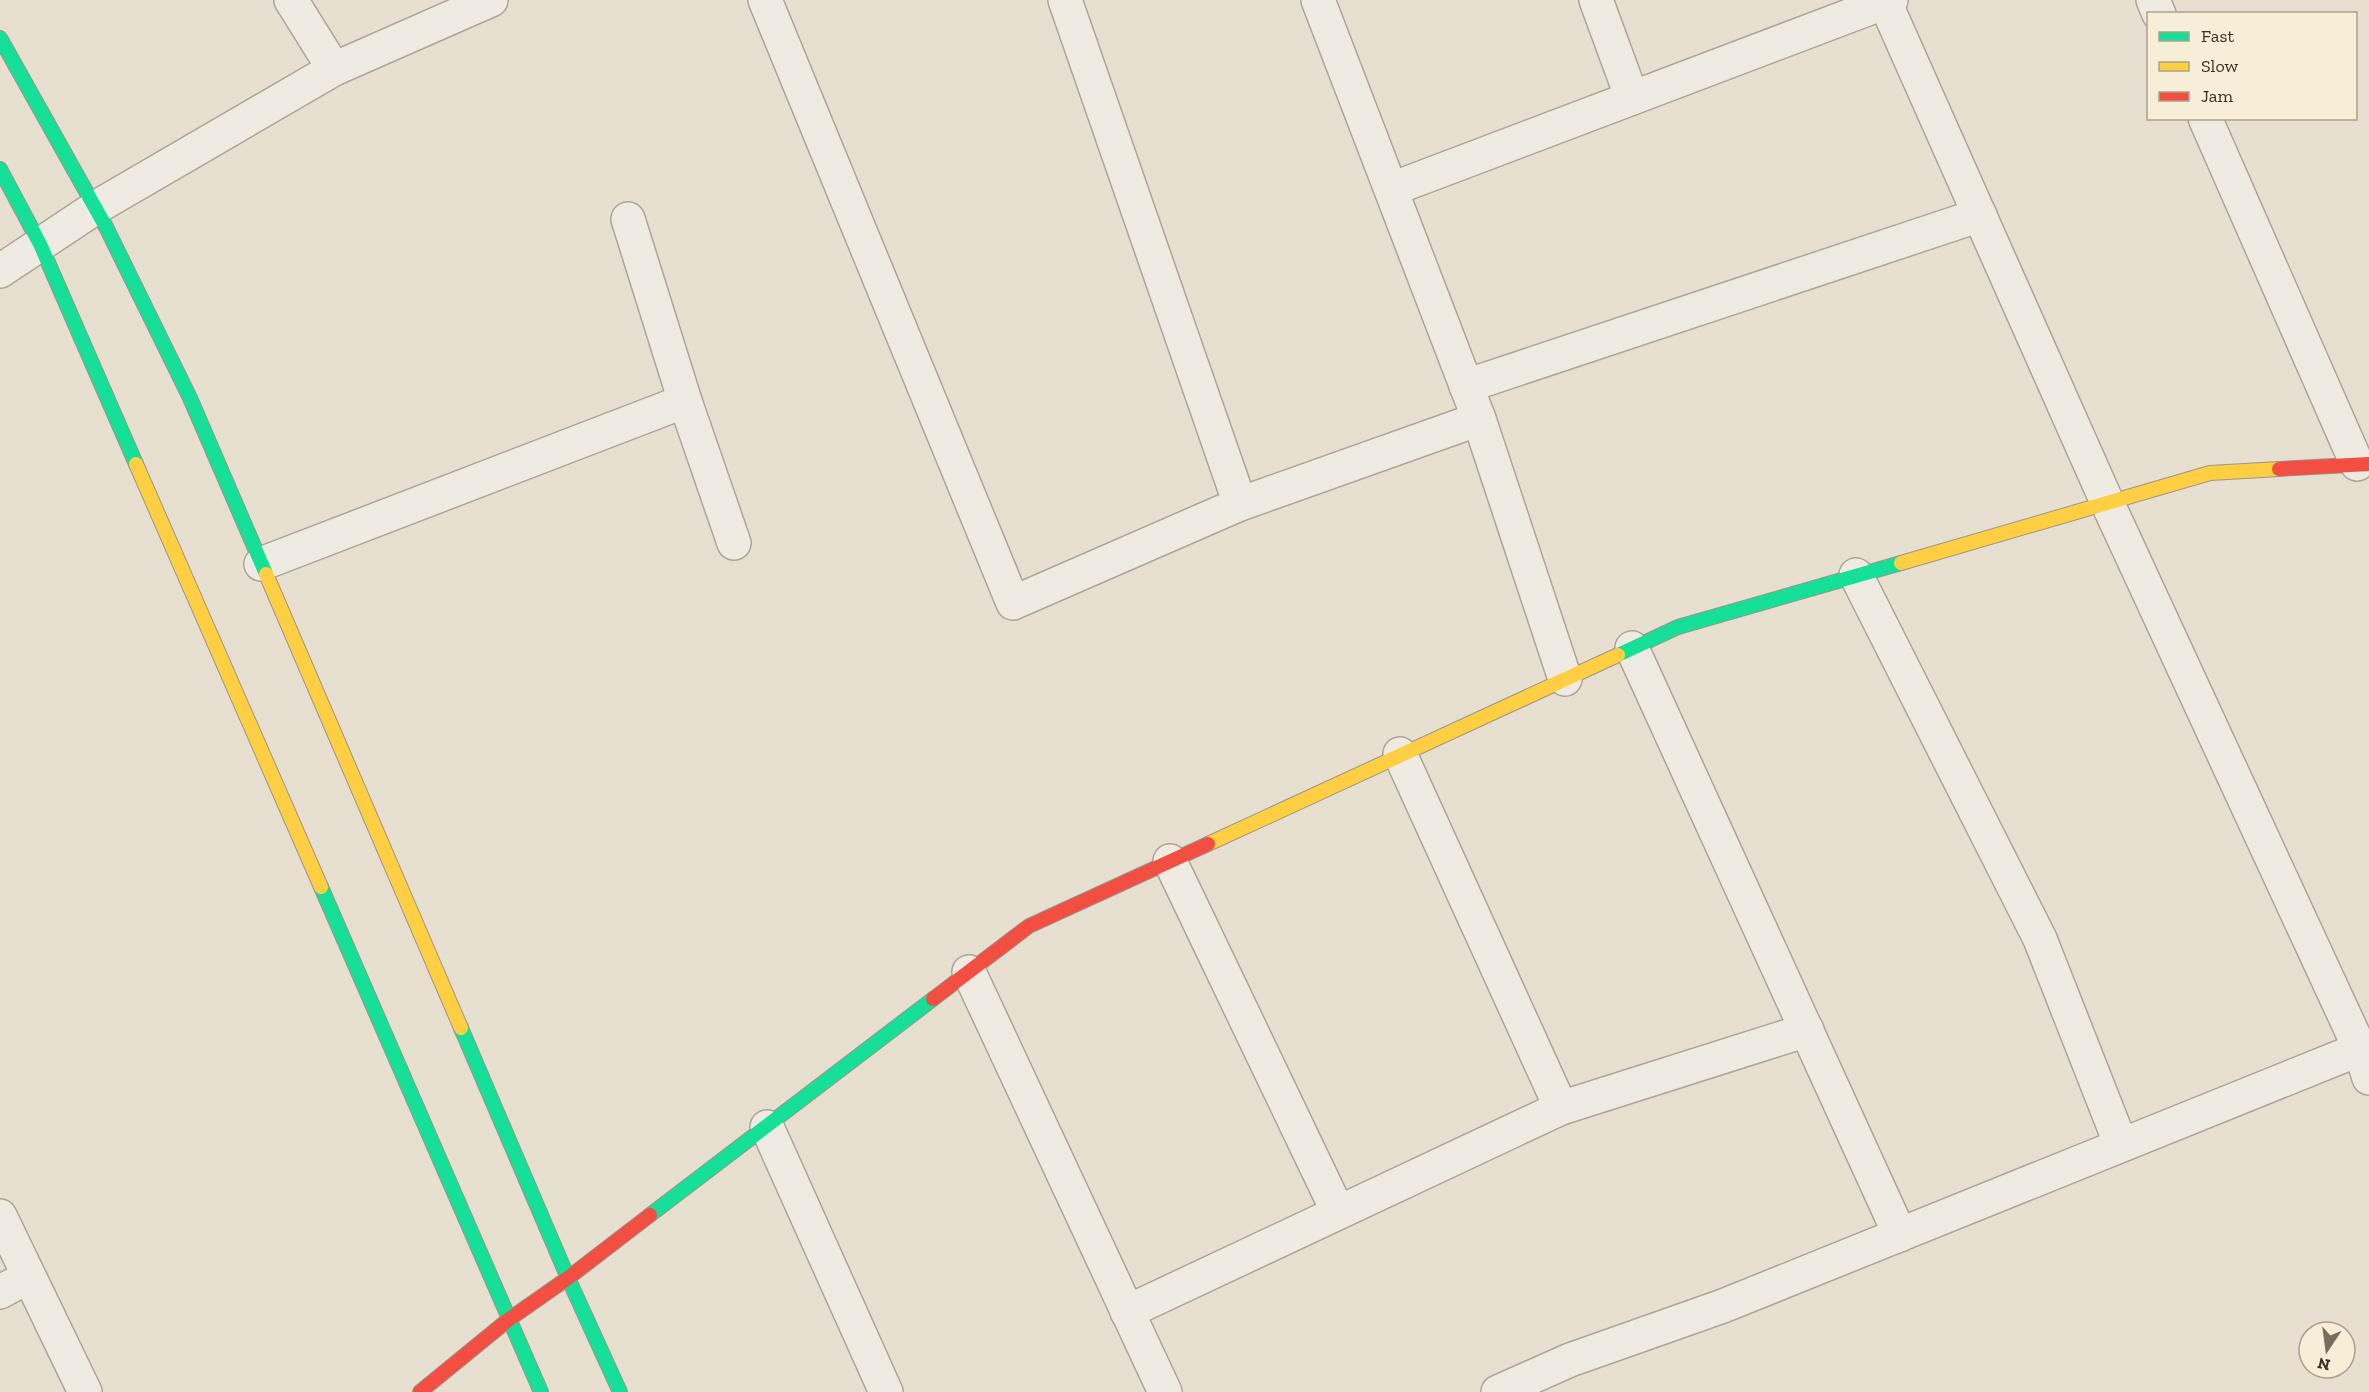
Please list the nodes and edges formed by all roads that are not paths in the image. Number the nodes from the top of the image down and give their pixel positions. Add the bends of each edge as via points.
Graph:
1 (291, 0) edge
2 (491, 0) edge
3 (765, 0) edge
4 (1065, 0) edge
5 (1318, 0) edge
6 (1596, 0) edge
7 (1887, 1) edge
8 (0, 38) edge
9 (334, 69) junction
10 (1632, 98) junction
11 (2206, 120) edge
12 (0, 169) edge
13 (1392, 189) junction
14 (95, 208) junction
15 (1980, 215) junction
16 (628, 219) dead end
17 (40, 244) junction
18 (0, 271) edge
19 (1466, 386) junction
20 (685, 401) junction
21 (1479, 419) junction
22 (2363, 464) edge
23 (2108, 502) junction
24 (1240, 504) junction
25 (734, 543) dead end
26 (261, 564) junction
27 (1856, 575) junction
28 (1632, 648) junction
29 (1565, 679) junction
30 (1400, 754) junction
31 (1170, 861) junction
32 (969, 972) junction
33 (1807, 1030) junction
34 (2365, 1063) edge
35 (1561, 1108) junction
36 (767, 1127) junction
37 (2121, 1145) junction
38 (1338, 1212) junction
39 (0, 1215) edge
40 (1900, 1235) junction
41 (28, 1277) junction
42 (568, 1278) junction
43 (0, 1292) edge
44 (1128, 1312) junction
45 (508, 1320) junction
46 (85, 1392) edge
47 (420, 1392) edge
48 (541, 1392) edge
49 (620, 1392) edge
50 (886, 1392) edge
51 (1165, 1392) edge
52 (1498, 1392) edge

1 - 9 street
2 - 9 street
3 - 24 street via 1013,603
4 - 24 street
5 - 13 street
6 - 10 street
7 - 10 street
7 - 15 street
8 - 14 street
9 - 14 street
10 - 13 street
11 - 22 street
12 - 17 street
13 - 19 street
14 - 17 street
14 - 26 street via 190,398
15 - 19 street
15 - 23 street
16 - 20 street
17 - 18 street
17 - 45 street
19 - 21 street
20 - 25 street
20 - 26 street
21 - 24 street
21 - 29 street
22 - 23 street via 2210,473
23 - 27 street
23 - 34 street
26 - 42 street
27 - 28 street via 1678,627
27 - 37 street via 2040,939
28 - 29 street
28 - 33 street
29 - 30 street
30 - 31 street
30 - 35 street
31 - 32 street via 1029,926
31 - 38 street
32 - 36 street
32 - 44 street
33 - 35 street
33 - 40 street
34 - 37 street
35 - 38 street
36 - 42 street
36 - 50 street
37 - 40 street
38 - 44 street
39 - 41 street
40 - 52 street via 1723,1306 1570,1360
41 - 43 street
41 - 46 street
42 - 45 street
42 - 49 street
44 - 51 street
45 - 47 street
45 - 48 street

